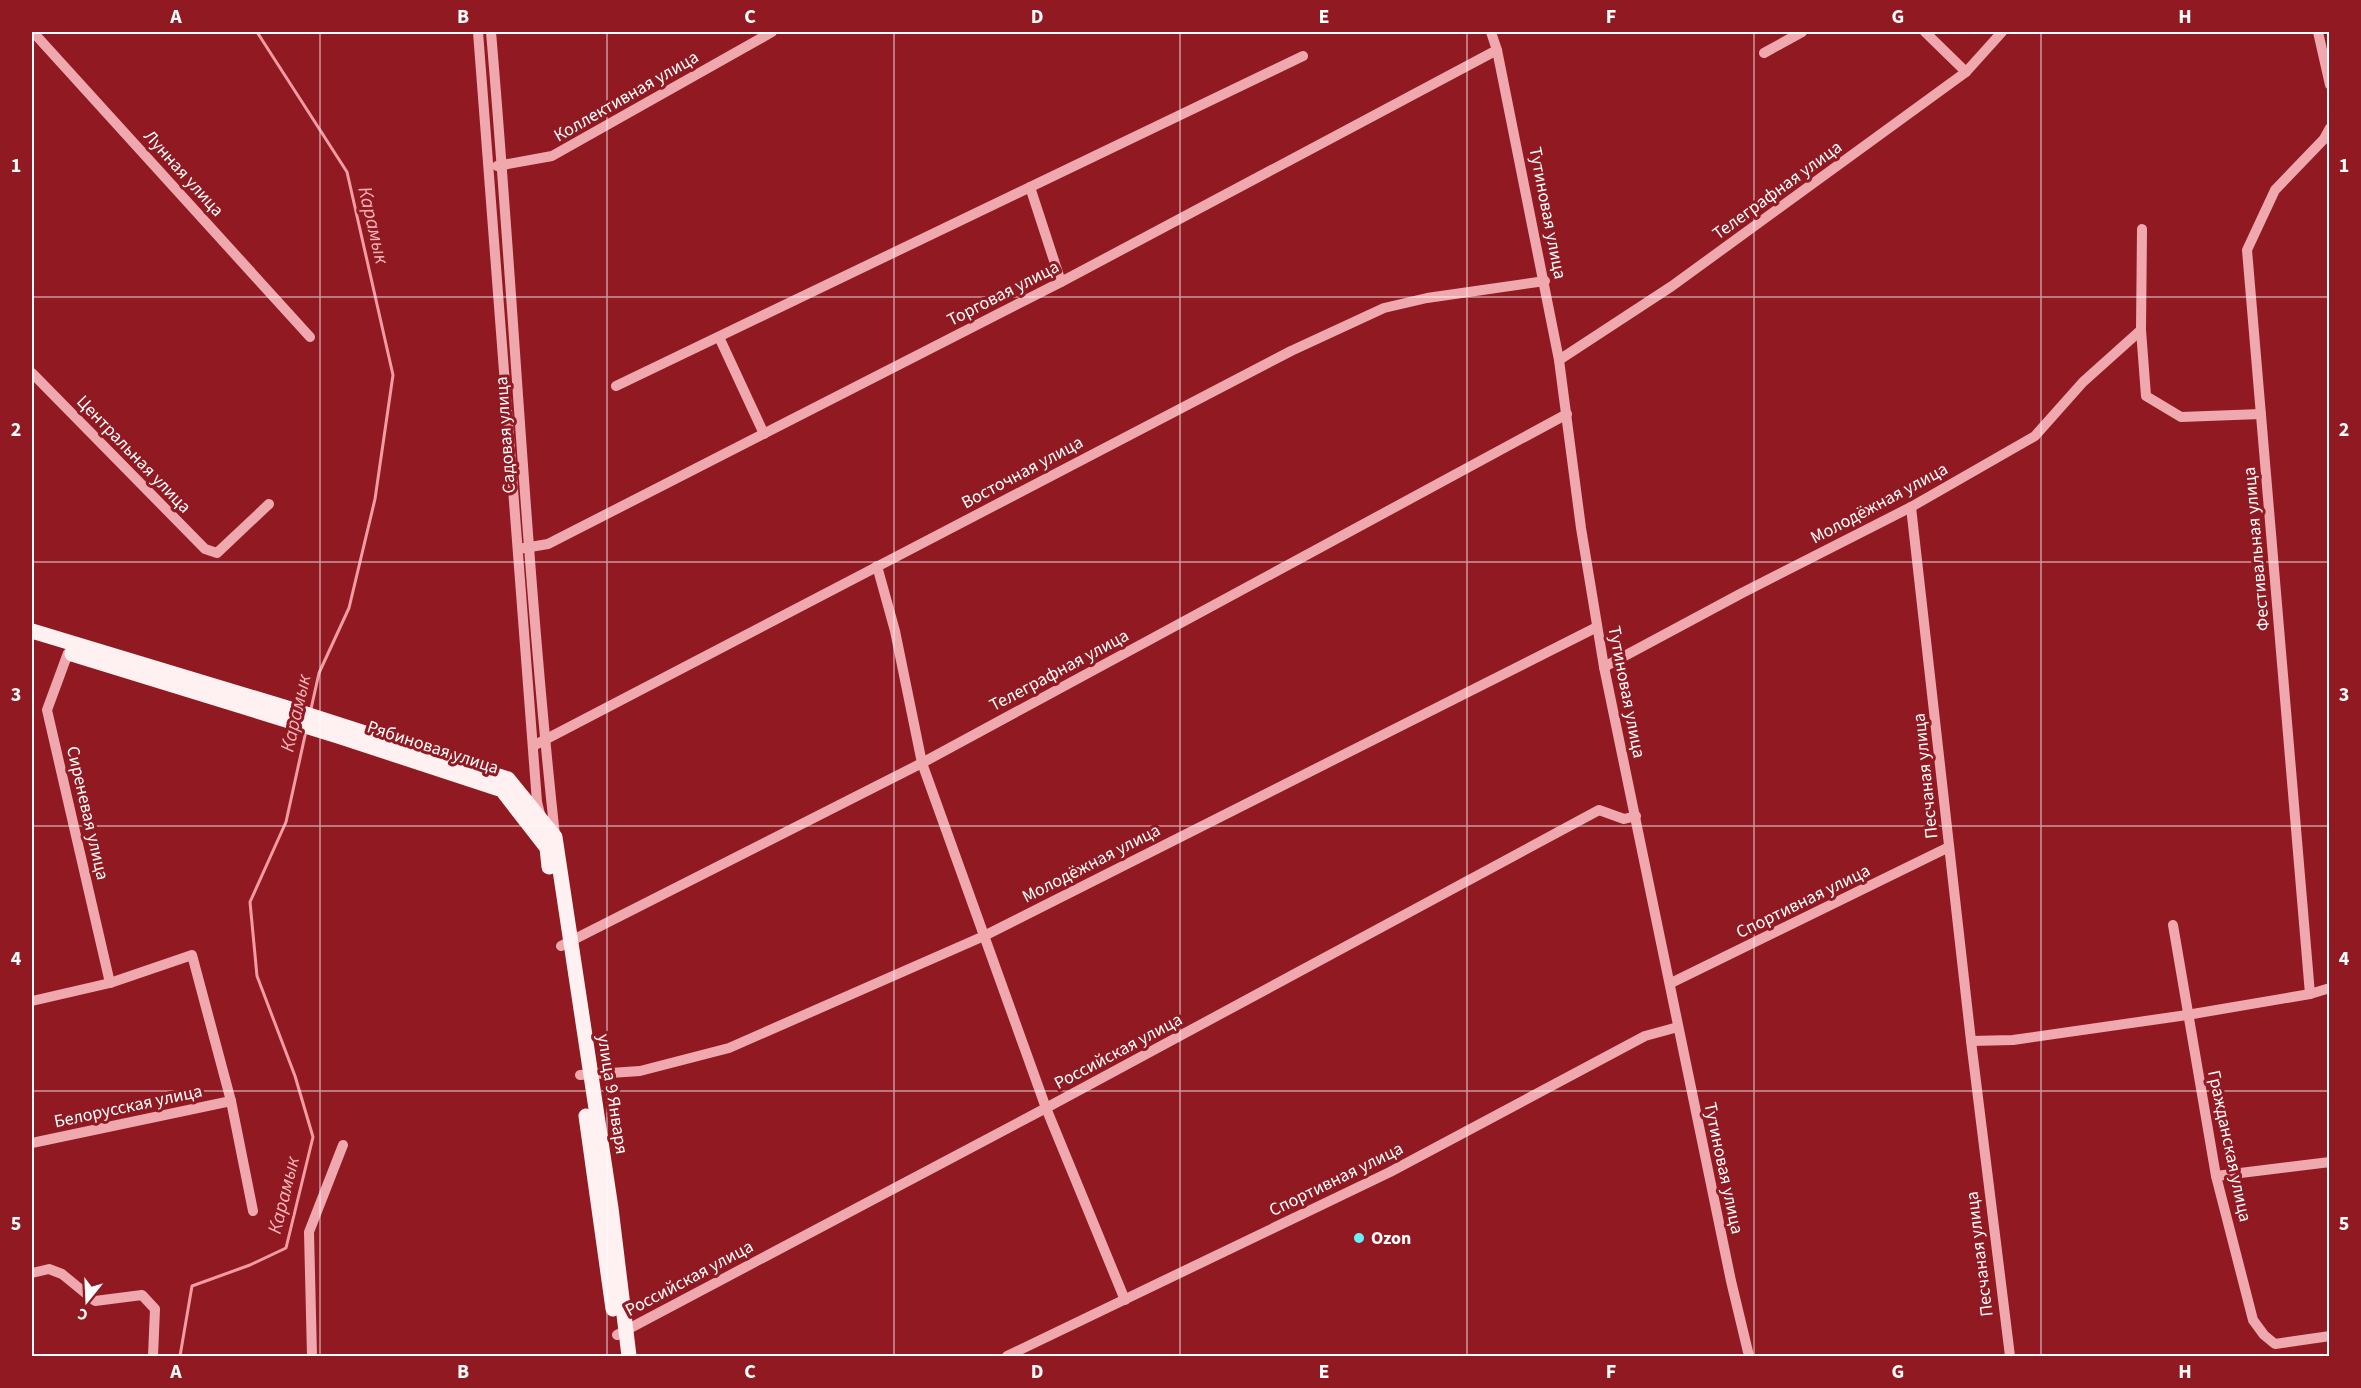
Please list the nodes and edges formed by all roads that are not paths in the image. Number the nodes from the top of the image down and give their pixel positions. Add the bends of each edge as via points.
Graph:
1 (33, 32) edge
2 (478, 32) edge
3 (491, 32) edge
4 (772, 32) edge
5 (1491, 32) edge
6 (1802, 32) edge
7 (1925, 32) edge
8 (2002, 32) edge
9 (2318, 32) edge
10 (1497, 50) junction
11 (1764, 53) dead end
12 (1303, 56) dead end
13 (1966, 72) junction
14 (2330, 85) edge
15 (2330, 128) edge
16 (502, 165) junction
17 (488, 169) junction
18 (1030, 187) junction
19 (2142, 229) dead end
20 (1545, 281) junction
21 (1061, 282) junction
22 (2141, 330) junction
23 (310, 337) dead end
24 (719, 337) junction
25 (1559, 360) junction
26 (32, 373) edge
27 (616, 386) dead end
28 (1567, 414) junction
29 (2261, 414) junction
30 (764, 434) junction
31 (269, 504) dead end
32 (1911, 507) junction
33 (523, 548) junction
34 (877, 566) junction
35 (1597, 627) junction
36 (32, 631) edge
37 (32, 642) edge
38 (68, 653) junction
39 (1604, 667) junction
40 (283, 712) junction
41 (340, 730) junction
42 (545, 740) junction
43 (533, 746) junction
44 (922, 763) junction
45 (1636, 816) junction
46 (541, 819) junction
47 (551, 842) junction
48 (1949, 847) junction
49 (2173, 925) dead end
50 (984, 936) junction
51 (566, 944) junction
52 (110, 982) junction
53 (1671, 983) junction
54 (2330, 987) edge
55 (2310, 994) junction
56 (32, 1000) edge
57 (2187, 1015) junction
58 (1678, 1027) junction
59 (1971, 1041) junction
60 (585, 1074) junction
61 (231, 1101) junction
62 (1046, 1108) junction
63 (32, 1143) edge
64 (343, 1145) dead end
65 (2330, 1162) edge
66 (2216, 1176) junction
67 (253, 1211) dead end
68 (32, 1273) edge
69 (1125, 1300) junction
70 (621, 1332) junction
71 (2330, 1336) edge
72 (153, 1356) edge
73 (312, 1356) edge
74 (620, 1356) edge
75 (629, 1356) edge
76 (1007, 1356) edge
77 (1749, 1356) edge
78 (2010, 1356) edge

1 - 23 street, Лунная улица
2 - 17 street, Садовая улица
3 - 16 street, Садовая улица
4 - 16 street, Коллективная улица via 552,156
5 - 10 street, Тутиновая улица
6 - 11 street
7 - 13 street
8 - 13 street, Телеграфная улица
9 - 14 street
10 - 20 street, Тутиновая улица
10 - 21 street, Торговая улица
12 - 18 street
13 - 25 street, Телеграфная улица via 1672,286
15 - 29 street, Фестивальная улица via 2275,190 2247,250
16 - 17 street, Коллективная улица
16 - 33 street, Садовая улица
17 - 33 street, Садовая улица
18 - 21 street
18 - 24 street
19 - 22 street
20 - 25 street, Тутиновая улица
20 - 34 street, Восточная улица via 1384,308 1291,351
21 - 30 street, Торговая улица
22 - 29 street via 2145,396 2181,417
22 - 32 street, Молодёжная улица via 2082,382 2035,436
24 - 27 street
24 - 30 street
25 - 28 street, Тутиновая улица
26 - 31 street, Центральная улица via 205,549 217,553
28 - 35 street, Тутиновая улица
28 - 44 street, Телеграфная улица
29 - 55 street, Фестивальная улица
30 - 33 street, Торговая улица via 548,544
32 - 39 street, Молодёжная улица
32 - 48 street, Песчаная улица
33 - 42 street, Садовая улица
33 - 43 street, Садовая улица
34 - 42 street, Восточная улица
34 - 44 street via 895,631
35 - 39 street, Тутиновая улица
35 - 50 street, Молодёжная улица
36 - 40 main road
37 - 38 main road
38 - 40 main road
38 - 52 street, Сиреневая улица via 47,710
39 - 45 street, Тутиновая улица
40 - 41 main road, Рябиновая улица
41 - 46 main road via 507,779
41 - 47 main road, Рябиновая улица via 502,790
42 - 43 street, Восточная улица
42 - 47 street, Садовая улица
43 - 46 street, Садовая улица
44 - 50 street
44 - 51 street, Телеграфная улица
45 - 53 street, Тутиновая улица
45 - 62 street, Российская улица via 1624,819 1599,810
46 - 47 main road
47 - 51 main road, улица 9 Января
48 - 53 street, Спортивная улица
48 - 59 street, Песчаная улица
49 - 57 street, Гражданская улица
50 - 60 street, Молодёжная улица via 729,1048 640,1071
50 - 62 street
51 - 60 main road, улица 9 Января
52 - 56 street
52 - 61 street via 192,955
53 - 58 street, Тутиновая улица
54 - 55 street
55 - 57 street
57 - 59 street via 2013,1040
57 - 66 street, Гражданская улица
58 - 69 street, Спортивная улица via 1645,1036 1390,1172
58 - 77 street, Тутиновая улица
59 - 78 street, Песчаная улица
60 - 70 main road, улица 9 Января
61 - 63 street, Белорусская улица
61 - 67 street
62 - 69 street
62 - 70 street, Российская улица
64 - 73 street via 309,1232
65 - 66 street
66 - 71 street, Гражданская улица via 2253,1320 2275,1344
68 - 72 street via 49,1269 62,1274 95,1301 142,1295 155,1309
69 - 76 street, Спортивная улица
70 - 74 main road, улица 9 Января
70 - 75 main road, улица 9 Января

